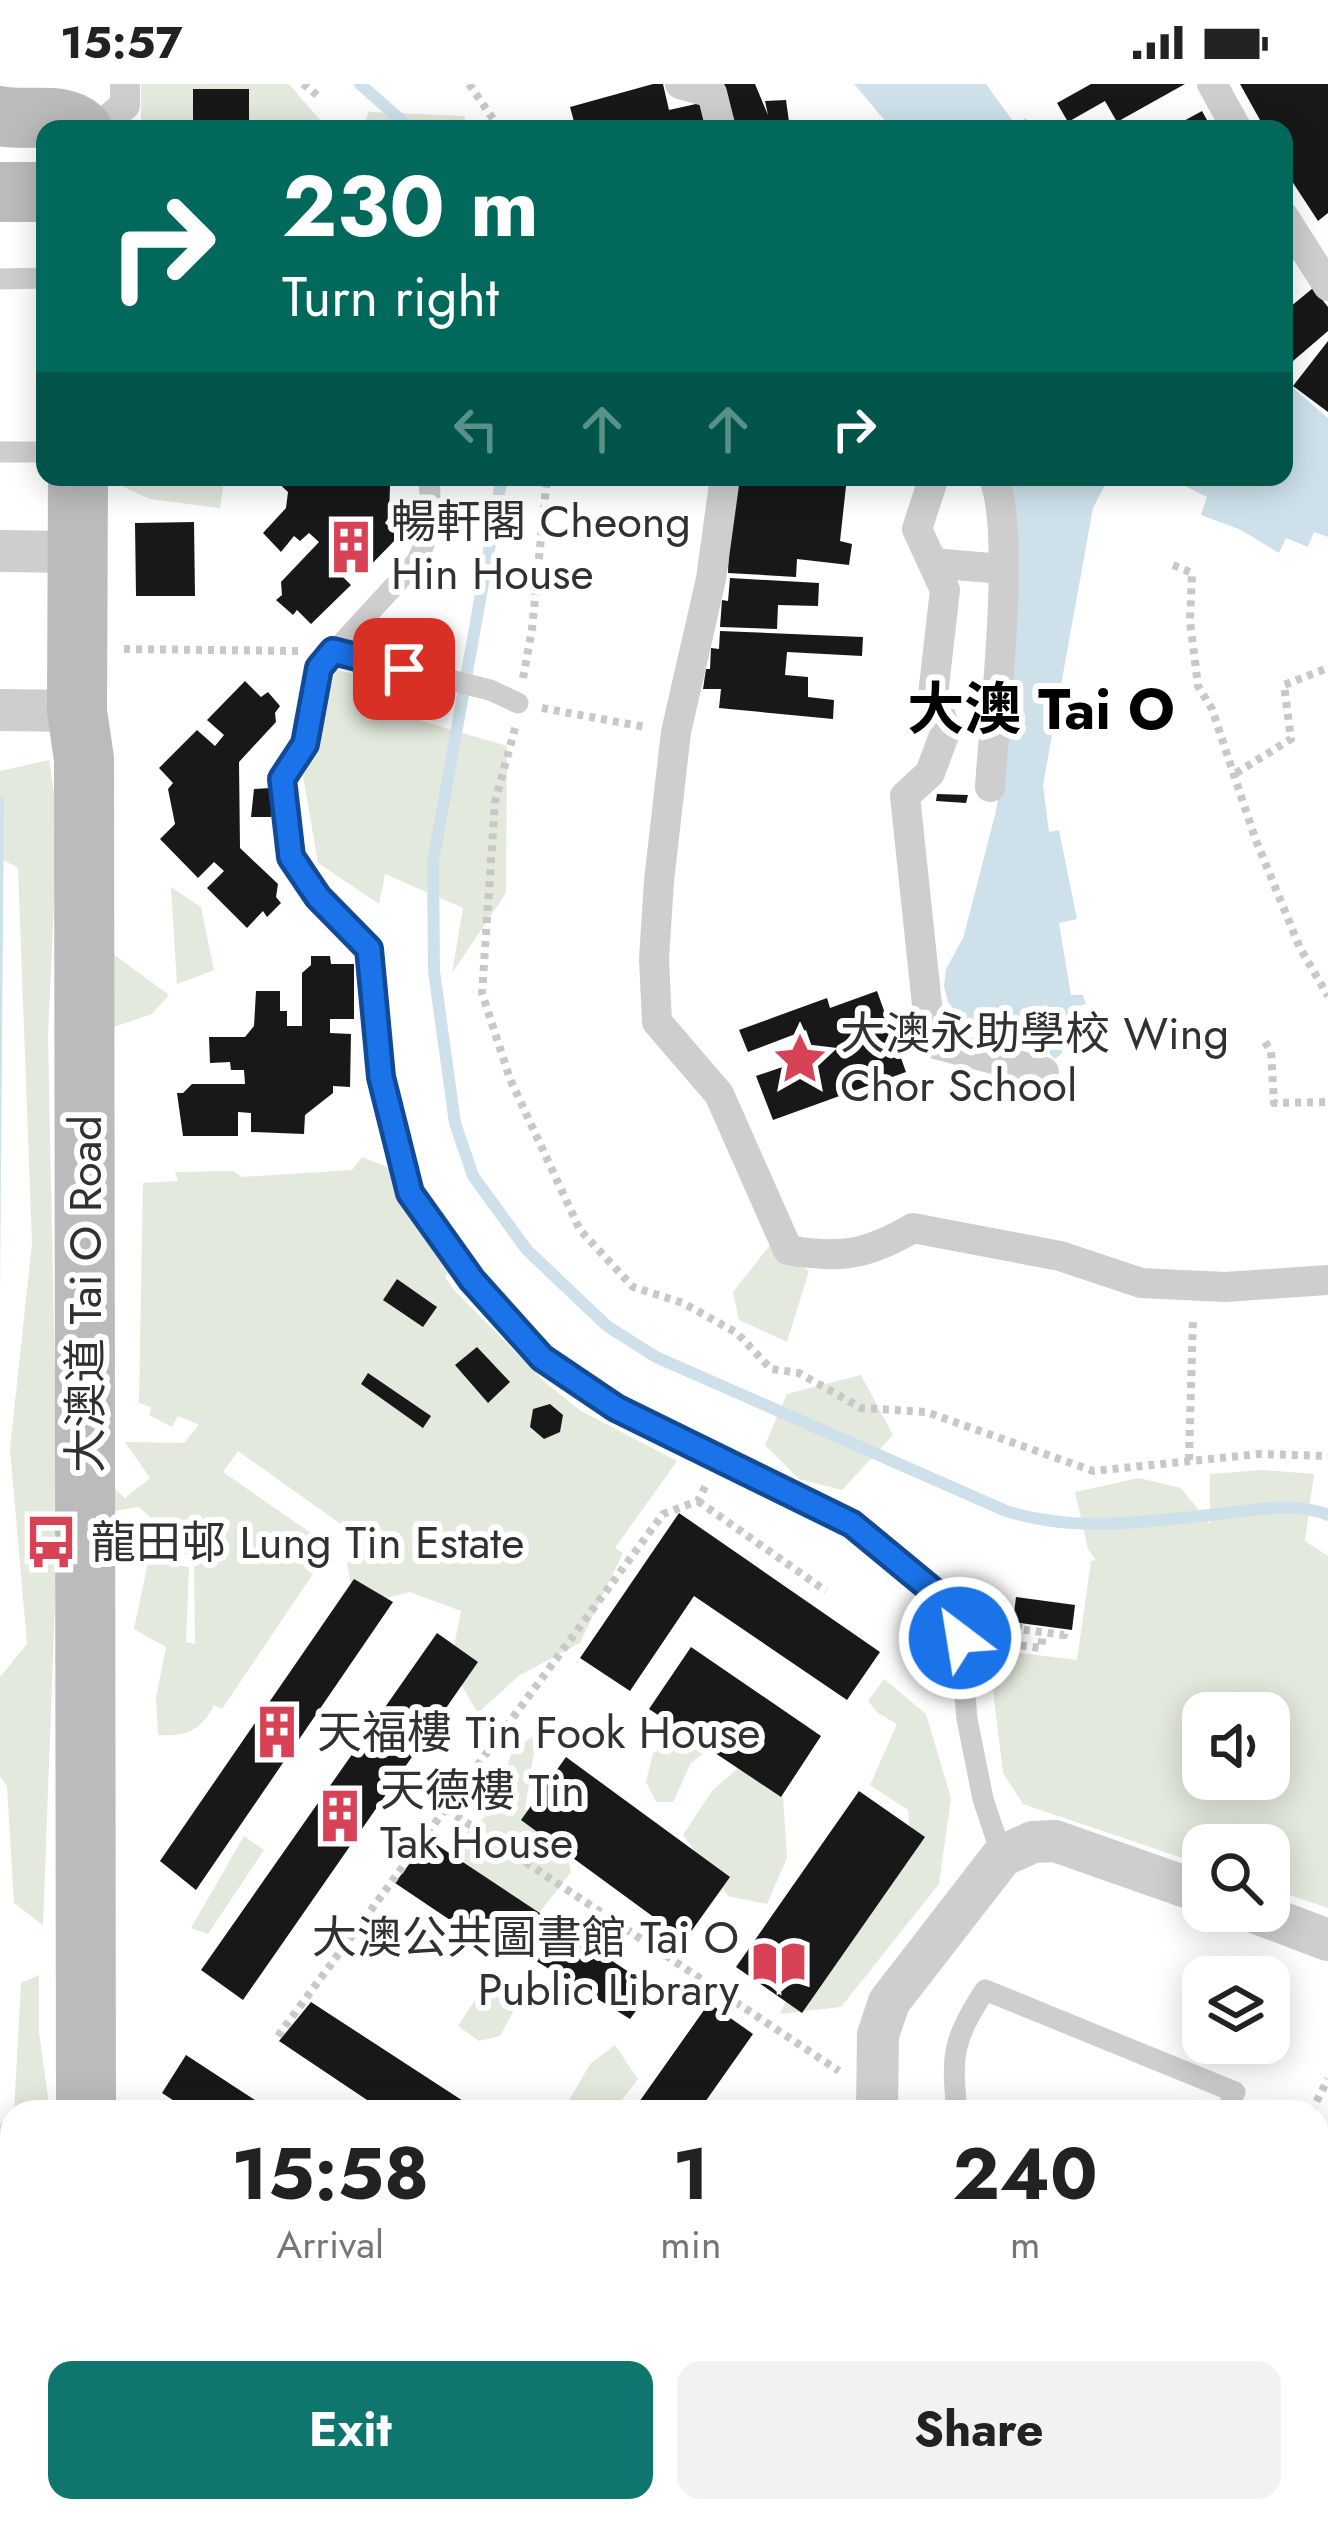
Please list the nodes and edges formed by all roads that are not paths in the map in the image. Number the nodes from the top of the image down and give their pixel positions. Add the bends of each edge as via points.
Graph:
1 (125, 84) edge
2 (680, 84) edge
3 (1212, 84) edge
4 (0, 116) edge
5 (69, 120) edge
6 (108, 120) edge
7 (719, 120) edge
8 (1232, 120) edge
9 (0, 191) edge
10 (36, 192) edge
11 (1293, 231) edge
12 (0, 278) edge
13 (36, 278) edge
14 (1328, 286) edge
15 (0, 452) edge
16 (36, 452) edge
17 (78, 486) edge
18 (430, 486) edge
19 (724, 486) edge
20 (931, 486) edge
21 (998, 486) edge
22 (0, 551) edge
23 (78, 552) junction
24 (933, 563) junction
25 (1003, 569) junction
26 (333, 651) junction
27 (518, 703) road end
28 (0, 710) edge
29 (77, 711) junction
30 (994, 724) junction
31 (946, 730) junction
32 (990, 787) dead end
33 (1044, 1072) dead end
34 (1328, 1280) edge
35 (1002, 1856) junction
36 (1182, 1886) edge
37 (1290, 1926) edge
38 (1328, 1940) edge
39 (866, 2097) edge
40 (86, 2100) edge
41 (956, 2100) edge
42 (1231, 2100) edge

1 - 6 street via 125,105
2 - 7 street via 712,93
3 - 8 street
4 - 5 main road
9 - 10 main road
11 - 14 street
12 - 13 lane
15 - 16 lane
17 - 23 main road, 大澳道 Tai O Road
18 - 26 lane via 432,516 417,561
19 - 34 street via 676,733 656,939 657,1022 719,1094 788,1250 829,1257 878,1249 913,1228 1060,1256 1141,1283
20 - 24 street via 917,529
21 - 25 street
22 - 23 street
23 - 29 main road, 大澳道 Tai O Road
24 - 25 street
24 - 31 street via 946,590 933,695
25 - 30 street
26 - 27 lane
26 - 35 lane via 319,668 305,744 282,779 291,857 369,949 381,1077 410,1193 542,1358 616,1408 852,1524 938,1595 960,1638 967,1719
28 - 29 street
29 - 40 main road, 大澳道 Tai O Road via 84,759
30 - 31 street
30 - 32 street
31 - 33 street via 930,773 905,796 931,1043
35 - 36 street via 1055,1841
35 - 39 street via 889,2002
37 - 38 street
41 - 42 lane via 959,2031 985,1990 1235,2092

